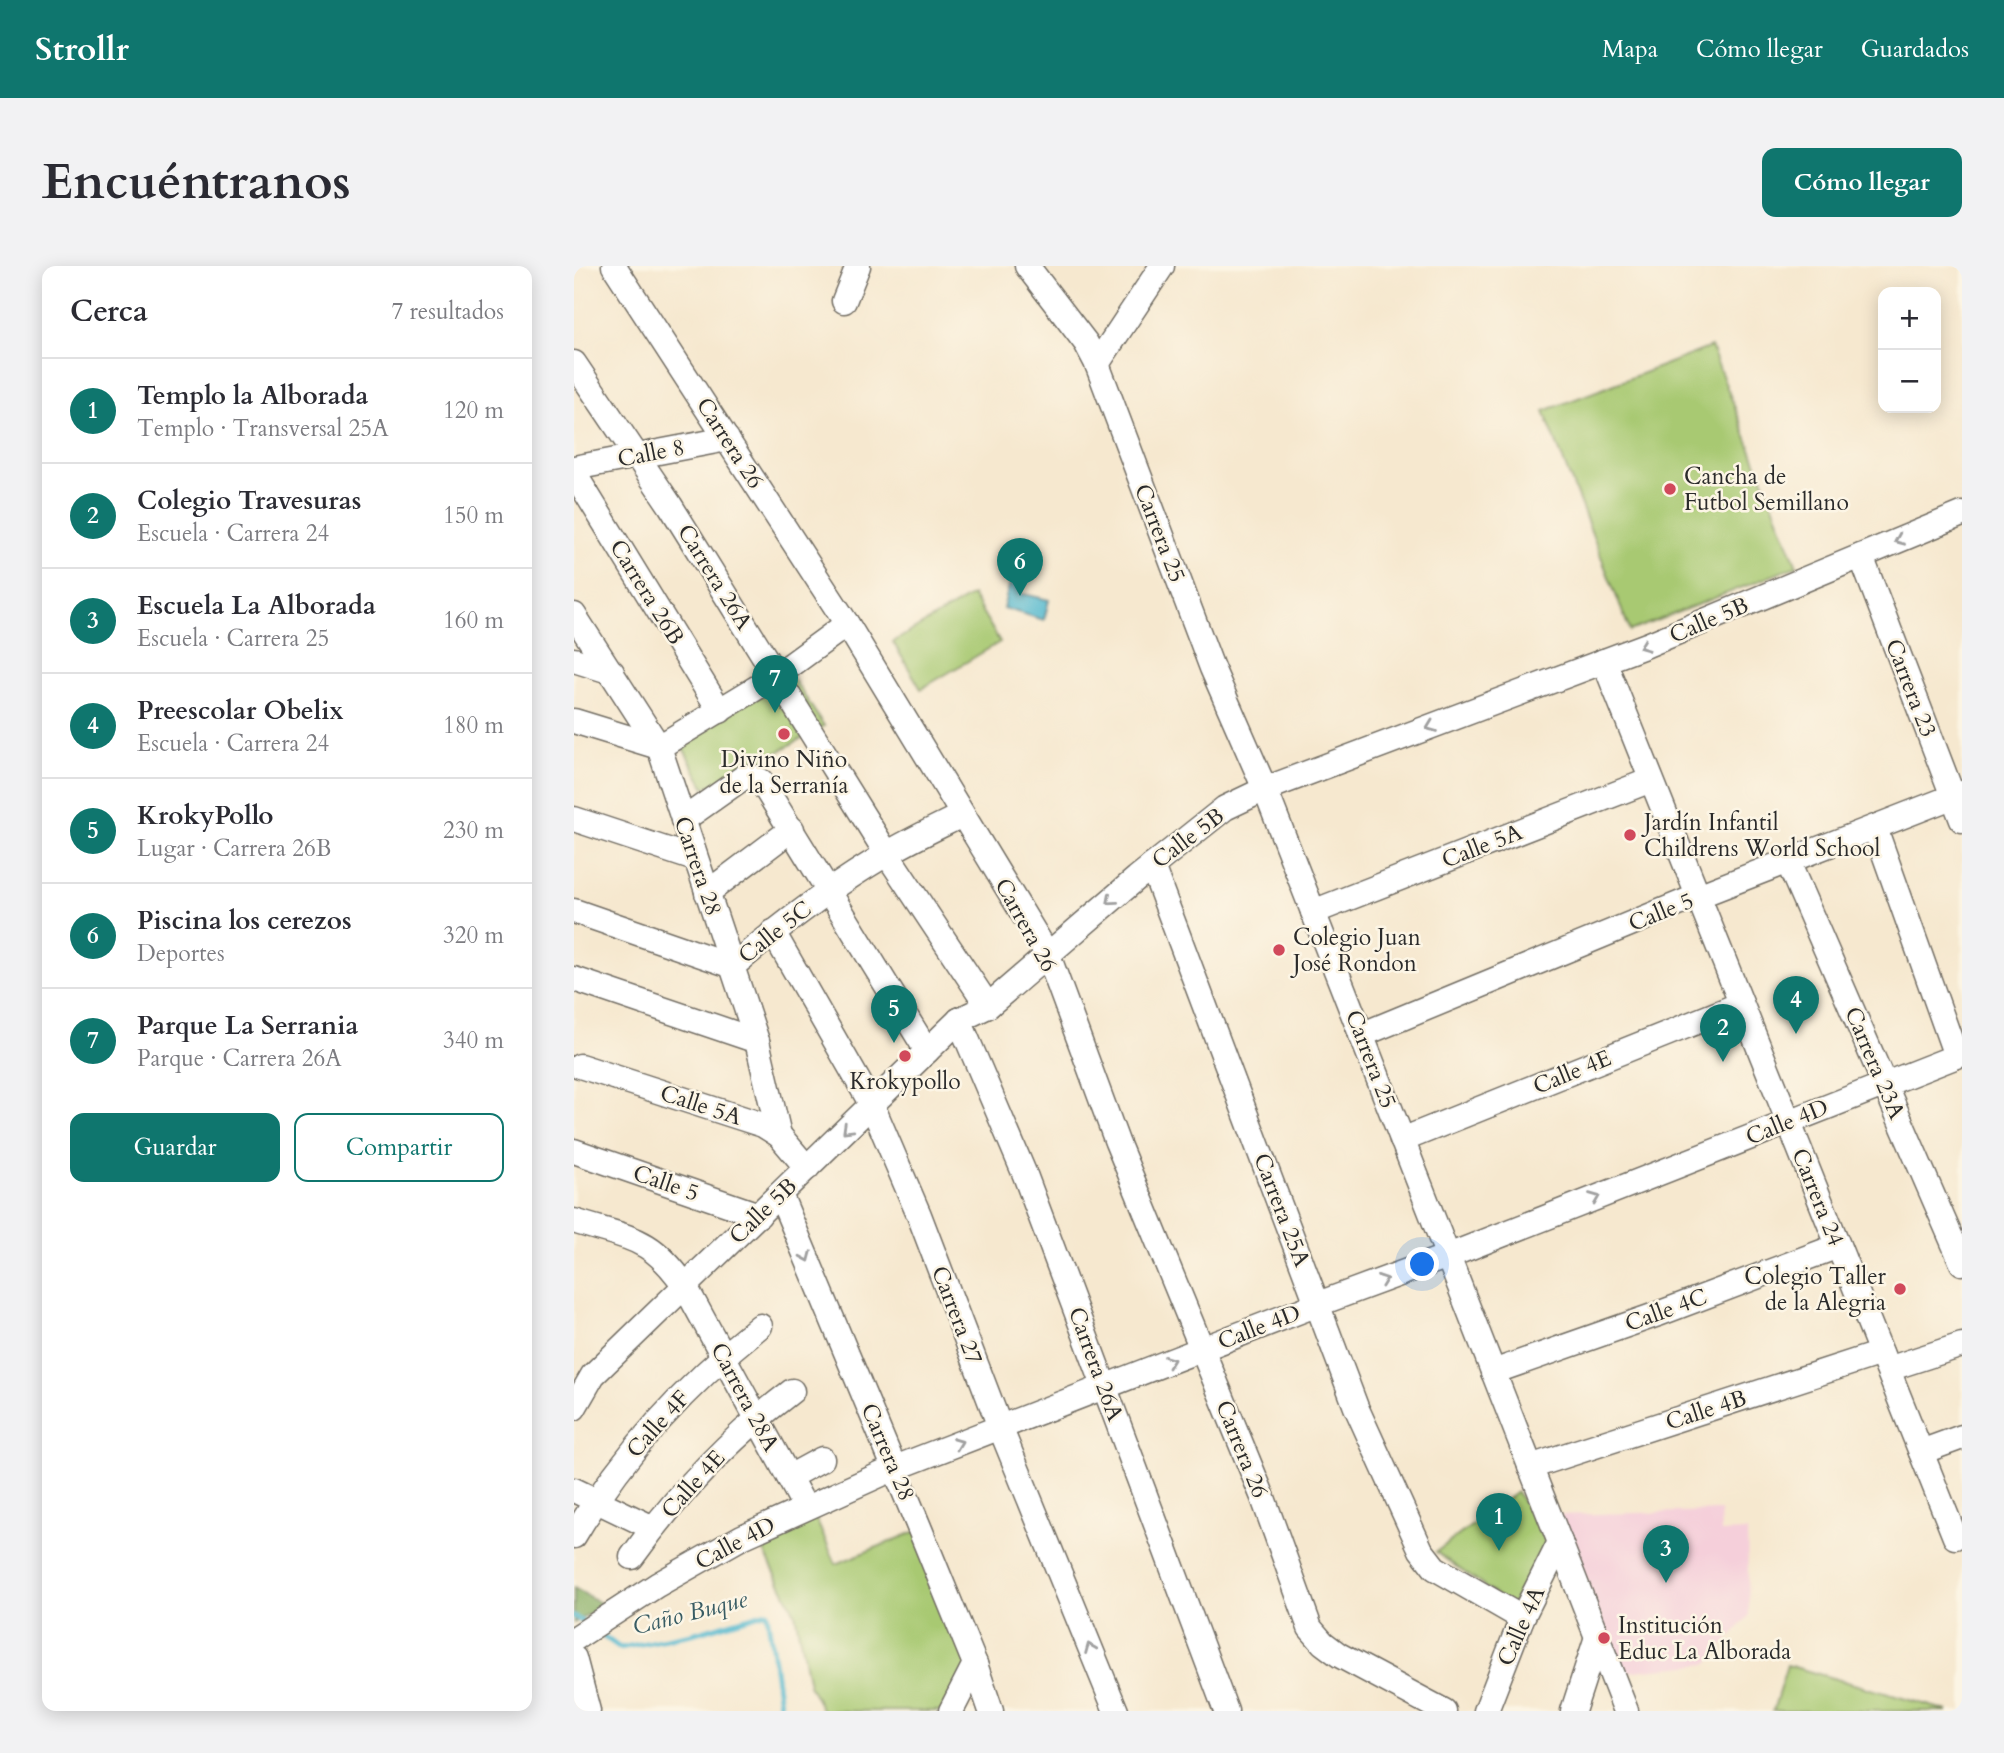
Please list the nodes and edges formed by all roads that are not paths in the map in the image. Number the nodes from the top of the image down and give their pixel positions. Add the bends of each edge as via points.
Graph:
1 (614, 266) edge
2 (858, 266) edge
3 (1027, 266) edge
4 (1162, 266) edge
5 (844, 301) dead end
6 (1097, 364) junction
7 (577, 374) edge
8 (727, 439) junction
9 (637, 456) junction
10 (574, 470) edge
11 (1962, 514) edge
12 (1861, 556) junction
13 (574, 615) edge
14 (847, 624) junction
15 (574, 660) edge
16 (1604, 662) junction
17 (612, 672) junction
18 (776, 676) junction
19 (720, 711) junction
20 (574, 721) edge
21 (659, 747) junction
22 (1651, 780) junction
23 (1265, 789) junction
24 (1957, 795) edge
25 (962, 815) junction
26 (574, 819) edge
27 (683, 820) junction
28 (1962, 820) edge
29 (1875, 828) junction
30 (792, 829) junction
31 (887, 854) junction
32 (695, 859) junction
33 (1788, 862) junction
34 (1152, 866) junction
35 (828, 891) junction
36 (707, 893) junction
37 (1698, 896) junction
38 (574, 911) edge
39 (1313, 912) junction
40 (773, 932) junction
41 (1048, 955) junction
42 (733, 966) junction
43 (574, 979) edge
44 (1741, 1004) junction
45 (988, 1006) junction
46 (959, 1020) junction
47 (1361, 1035) junction
48 (757, 1041) junction
49 (927, 1051) junction
50 (1959, 1055) edge
51 (576, 1068) edge
52 (1884, 1084) junction
53 (872, 1105) junction
54 (1788, 1121) junction
55 (779, 1135) junction
56 (1402, 1140) junction
57 (574, 1150) edge
58 (807, 1168) junction
59 (780, 1194) junction
60 (759, 1215) junction
61 (574, 1221) edge
62 (1838, 1246) junction
63 (1448, 1256) junction
64 (1962, 1263) edge
65 (685, 1286) junction
66 (1318, 1304) junction
67 (760, 1326) dead end
68 (1962, 1345) edge
69 (1201, 1349) junction
70 (723, 1355) junction
71 (1884, 1362) junction
72 (1493, 1372) junction
73 (584, 1373) edge
74 (1104, 1387) junction
75 (792, 1391) dead end
76 (574, 1408) edge
77 (757, 1418) junction
78 (1000, 1427) junction
79 (1962, 1437) edge
80 (1921, 1452) junction
81 (822, 1459) dead end
82 (1530, 1467) junction
83 (895, 1468) junction
84 (789, 1477) junction
85 (585, 1495) edge
86 (805, 1507) junction
87 (653, 1528) junction
88 (574, 1536) edge
89 (1955, 1537) dead end
90 (1560, 1542) junction
91 (632, 1557) dead end
92 (1522, 1618) junction
93 (1597, 1637) junction
94 (575, 1644) edge
95 (975, 1664) junction
96 (1624, 1709) edge
97 (588, 1711) edge
98 (951, 1711) edge
99 (991, 1711) edge
100 (1116, 1711) edge
101 (1226, 1711) edge
102 (1444, 1711) edge
103 (1486, 1711) edge
104 (1573, 1711) edge

1 - 8 street, Carrera 26
2 - 5 street
3 - 6 street, Carrera 25
4 - 6 street
6 - 23 street, Carrera 25 via 1212,668
7 - 9 street, Carrera 26A
8 - 9 street, Calle 8
8 - 14 street, Carrera 26
9 - 10 street, Calle 8
9 - 18 street, Carrera 26A
10 - 19 street, Carrera 26B
11 -> 12 street, Calle 5B
12 -> 16 street, Calle 5B
12 - 24 street, Carrera 23
13 - 17 street, Carrera 28
14 - 18 street
14 - 25 street, Carrera 26
15 - 17 street
16 - 22 street, Carrera 24
16 -> 23 street, Calle 5B
17 - 21 street, Carrera 28
18 - 19 street
18 - 31 street, Carrera 26A
19 - 21 street
20 - 21 street
21 - 27 street, Carrera 28
22 - 37 street, Carrera 24
22 - 39 street, Calle 5A
23 - 34 street, Calle 5B via 1225,808
23 - 39 street, Carrera 25
24 - 28 street, Carrera 23
24 - 29 street, Calle 5
25 - 31 street, Calle 5C
25 - 41 street, Carrera 26
26 - 32 street
27 - 30 street via 744,777 753,777 766,786
27 - 32 street, Carrera 28
29 - 33 street, Calle 5
29 - 50 street
30 - 35 street
30 - 36 street
31 - 35 street, Calle 5C
31 - 45 street, Carrera 26A
32 - 36 street, Carrera 28
33 - 37 street, Calle 5
33 - 52 street, Carrera 23A
34 -> 41 street, Calle 5B
34 - 66 street, Carrera 25A
35 - 40 street, Calle 5C
35 - 49 street
36 - 42 street, Carrera 28
37 - 44 street, Carrera 24
37 - 47 street, Calle 5
38 - 42 street, Calle 5C
39 - 47 street, Carrera 25
40 - 42 street, Calle 5C
40 - 53 street, Carrera 27
41 - 45 street, Calle 5B
41 - 69 street, Carrera 26
42 - 48 street, Carrera 28
43 - 48 street
44 - 54 street, Carrera 24
44 - 56 street, Calle 4E
45 - 46 street, Calle 5B
46 - 49 street, Calle 5B
46 - 74 street, Carrera 26A via 1026,1175
47 - 56 street, Carrera 25
48 - 55 street, Carrera 28
49 - 53 street, Calle 5B
50 - 52 street, Calle 4D
51 - 55 street, Calle 5A via 763,1125
52 - 54 street, Calle 4D
52 - 64 street, Carrera 23A
53 -> 58 street, Calle 5B
53 - 78 street, Carrera 27
54 - 62 street, Carrera 24
63 -> 54 street, Calle 4D
55 - 58 street, Calle 5A
56 - 63 street, Carrera 25
57 - 60 street, Calle 5
58 - 59 street, Calle 5B
59 - 60 street, Calle 5B
59 -> 83 street, Carrera 28
60 - 65 street, Calle 5B
61 - 65 street, Carrera 28A via 638,1240 656,1251
62 - 71 street, Carrera 24
62 - 72 street, Calle 4C
66 -> 63 street, Calle 4D
63 - 72 street, Carrera 25
65 - 70 street, Carrera 28A
65 - 73 street, Calle 5B
66 - 69 street, Calle 4D
66 - 92 street, Carrera 25A via 1356,1407 1421,1550 1435,1568
67 - 70 street, Calle 4F
68 - 71 street, Calle 4B
74 -> 69 street, Calle 4D
69 - 102 street, Carrera 26 via 1262,1495 1310,1628 1339,1655
70 - 77 street, Carrera 28A
70 - 85 street, Calle 4F
71 - 80 street, Carrera 24
71 - 82 street, Calle 4B
72 - 82 street, Carrera 25
73 - 76 street, Calle 5B
74 - 78 street, Calle 4D
74 - 101 street, Carrera 26A
75 - 77 street, Calle 4E
77 - 84 street, Carrera 28A
77 - 87 street, Calle 4E via 702,1470
83 -> 78 street, Calle 4D
100 -> 78 street, Carrera 27
79 - 80 street
80 - 89 street, Carrera 24
81 - 84 street
82 - 90 street, Carrera 25
83 - 86 street, Calle 4D
83 - 95 street, Carrera 28
84 - 86 street, Carrera 28A
85 - 87 street
85 - 88 street, Calle 4F
86 - 94 street, Calle 4D via 705,1557 609,1616
87 - 91 street, Calle 4E
90 - 92 street, Calle 4A
90 - 93 street, Carrera 25
92 - 103 street, Calle 4A
93 - 96 street, Carrera 25
93 - 104 street
94 - 97 street
95 - 98 street
95 - 99 street, Carrera 28

